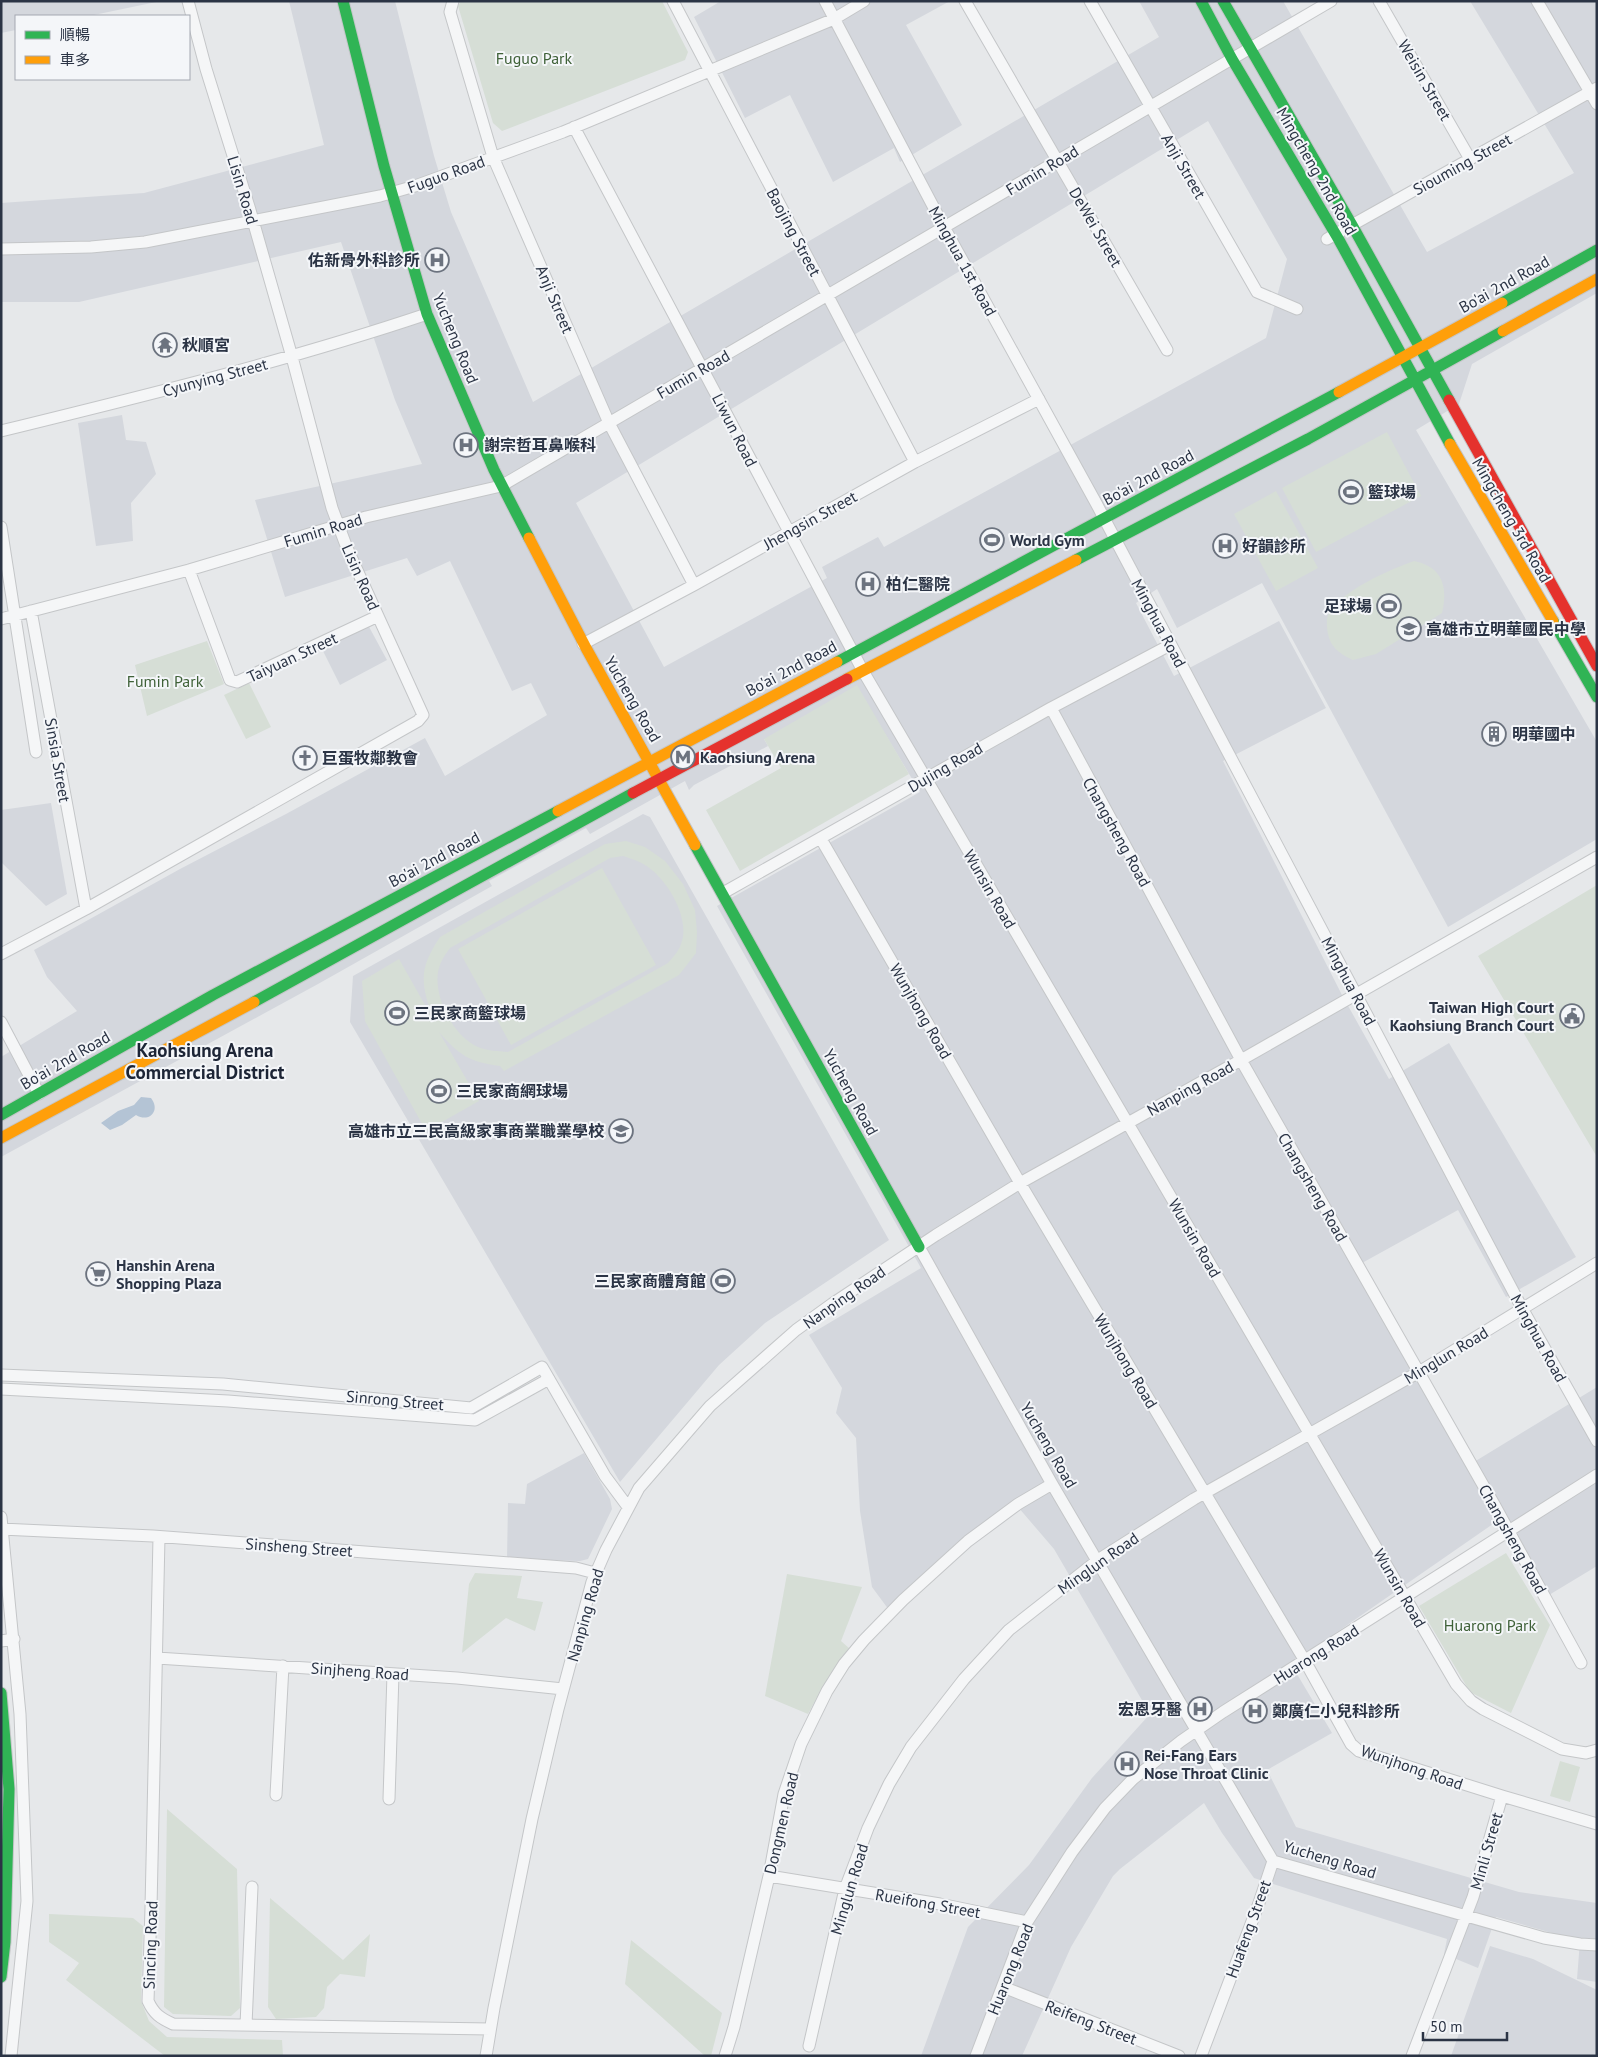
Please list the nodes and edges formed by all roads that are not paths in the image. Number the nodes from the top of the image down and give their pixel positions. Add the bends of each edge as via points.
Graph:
1 (188, 1) edge
2 (343, 1) edge
3 (453, 1) edge
4 (673, 1) edge
5 (825, 1) edge
6 (864, 1) edge
7 (965, 1) edge
8 (1090, 1) edge
9 (1201, 1) edge
10 (1223, 1) edge
11 (1331, 1) edge
12 (1379, 1) edge
13 (1537, 1) edge
14 (834, 19) junction
15 (1250, 48) junction
16 (1232, 59) junction
17 (710, 72) junction
18 (1593, 90) edge
19 (1597, 104) edge
20 (1150, 106) junction
21 (574, 127) junction
22 (493, 157) junction
23 (1470, 159) junction
24 (1058, 160) junction
25 (392, 193) junction
26 (253, 222) junction
27 (1352, 225) junction
28 (944, 227) junction
29 (1331, 237) junction
30 (1, 249) edge
31 (1597, 250) edge
32 (1597, 280) edge
33 (827, 295) junction
34 (1297, 309) dead end
35 (427, 314) junction
36 (1421, 349) junction
37 (1167, 350) dead end
38 (292, 357) junction
39 (1402, 359) junction
40 (703, 368) junction
41 (1433, 371) junction
42 (1415, 381) junction
43 (1039, 399) junction
44 (609, 423) junction
45 (1, 431) edge
46 (915, 462) junction
47 (501, 486) junction
48 (1104, 519) junction
49 (339, 526) junction
50 (1, 527) edge
51 (788, 532) junction
52 (1115, 540) junction
53 (189, 570) junction
54 (694, 585) junction
55 (31, 611) junction
56 (14, 616) junction
57 (378, 616) junction
58 (1, 619) edge
59 (583, 644) junction
60 (1170, 645) junction
61 (853, 653) junction
62 (1597, 666) edge
63 (863, 671) junction
64 (1597, 697) edge
65 (1050, 708) junction
66 (36, 752) dead end
67 (650, 761) junction
68 (925, 778) junction
69 (659, 779) junction
70 (821, 839) junction
71 (1597, 858) edge
72 (723, 893) junction
73 (86, 908) junction
74 (1, 954) edge
75 (1356, 994) junction
76 (1, 1022) edge
77 (1241, 1060) junction
78 (39, 1094) junction
79 (1, 1115) edge
80 (1128, 1123) junction
81 (1, 1138) edge
82 (1020, 1183) junction
83 (919, 1247) junction
84 (1597, 1262) edge
85 (1523, 1310) junction
86 (1419, 1372) junction
87 (1, 1375) edge
88 (549, 1379) junction
89 (224, 1384) junction
90 (1, 1389) edge
91 (224, 1401) junction
92 (1310, 1434) junction
93 (1597, 1441) edge
94 (1597, 1475) edge
95 (1052, 1484) junction
96 (1204, 1493) junction
97 (628, 1507) junction
98 (2, 1525) edge
99 (1509, 1530) junction
100 (159, 1537) junction
101 (1098, 1560) junction
102 (595, 1573) junction
103 (1405, 1597) junction
104 (1, 1640) edge
105 (14, 1640) junction
106 (157, 1658) junction
107 (1305, 1660) junction
108 (1581, 1663) dead end
109 (283, 1666) junction
110 (393, 1674) junction
111 (563, 1689) junction
112 (1, 1694) edge
113 (1197, 1729) junction
114 (1597, 1750) edge
115 (276, 1795) dead end
116 (1502, 1796) junction
117 (389, 1799) dead end
118 (1597, 1824) edge
119 (1273, 1861) junction
120 (769, 1876) junction
121 (252, 1887) dead end
122 (845, 1890) junction
123 (1466, 1915) junction
124 (1027, 1922) junction
125 (1597, 1945) edge
126 (1, 1977) edge
127 (1003, 1987) junction
128 (246, 2025) junction
129 (490, 2029) junction
130 (808, 2046) dead end
131 (11, 2056) edge
132 (486, 2056) edge
133 (725, 2056) edge
134 (976, 2056) edge
135 (1180, 2056) edge
136 (1201, 2056) edge
137 (1412, 2056) edge

1 - 26 street, Lisin Road
2 - 25 main road, Yucheng Road
3 - 22 street, Anji Street via 450,12
4 - 17 street, Baojing Street
5 - 14 street, Minghua 1st Road
6 - 14 street, Fuguo Road
7 - 24 street, DeWei Street
8 - 20 street, Anji Street
9 - 16 main road, Mingcheng 2nd Road
10 - 15 main road, Mingcheng 2nd Road
11 - 15 street, Fumin Road
12 - 23 street, Weisin Street
13 - 18 street
14 - 17 street, Fuguo Road
14 - 28 street, Minghua 1st Road
15 - 16 street, Fumin Road
15 - 27 main road, Mingcheng 2nd Road
16 - 20 street, Fumin Road
16 - 29 main road, Mingcheng 2nd Road
17 - 21 street, Fuguo Road
17 - 33 street, Baojing Street
18 - 19 street
18 - 23 street, Siouming Street
20 - 24 street, Fumin Road
20 - 34 street, Anji Street via 1257,292
21 - 22 street, Fuguo Road
21 - 40 street, Liwun Road
22 - 25 street, Fuguo Road
22 - 44 street, Anji Street
23 - 27 street, Siouming Street
24 - 28 street, Fumin Road
24 - 37 street, DeWei Street
25 - 26 street, Fuguo Road
25 - 35 main road, Yucheng Road
26 - 30 street, Fuguo Road via 136,243
26 - 38 street, Lisin Road
27 - 29 street, Siouming Street
27 - 36 main road, Mingcheng 2nd Road
28 - 33 street, Fumin Road
28 - 43 street, Minghua 1st Road
29 - 39 main road, Mingcheng 2nd Road
31 - 36 main road, Bo'ai 2nd Road
32 - 41 main road
33 - 40 street, Fumin Road
33 - 46 street, Baojing Street
35 - 38 street, Cyunying Street
35 - 47 main road, Yucheng Road
36 - 39 main road, Bo'ai 2nd Road
36 - 41 main road, Mingcheng 3rd Road
38 - 45 street, Cyunying Street
38 - 49 street, Lisin Road
39 - 42 main road, Mingcheng 3rd Road
39 - 48 main road, Bo'ai 2nd Road
40 - 44 street, Fumin Road
40 - 51 street, Liwun Road
41 - 42 main road
41 - 62 main road, Mingcheng 3rd Road
42 - 52 main road
42 - 64 main road, Mingcheng 3rd Road
43 - 46 street, Jhengsin Street
43 - 48 street, Minghua 1st Road
44 - 47 street, Fumin Road
44 - 54 street, Anji Street
46 - 51 street, Jhengsin Street
47 - 49 street, Fumin Road
47 - 59 main road, Yucheng Road
48 - 52 street, Minghua Road
48 - 61 main road, Bo'ai 2nd Road
49 - 53 street, Fumin Road
49 - 57 street, Lisin Road
50 - 56 street, Sinsia Street
51 - 54 street, Jhengsin Street
51 - 61 street, Liwun Road
52 - 60 street, Minghua Road
52 - 63 main road
53 - 55 street, Fumin Road
53 - 57 street, Taiyuan Street via 230,680 237,682
54 - 59 street, Jhengsin Street
55 - 56 street, Fumin Road
55 - 73 street, Sinsia Street
56 - 58 street, Fumin Road
56 - 66 street, Sinsia Street
57 - 73 street, Lisin Road via 420,705 423,715 418,721
59 - 67 main road, Yucheng Road
60 - 65 street, Dujing Road
60 - 75 street, Minghua Road
61 - 63 street, Wunsin Road
61 - 67 main road, Bo'ai 2nd Road
63 - 68 street, Wunsin Road
63 - 69 main road
65 - 68 street, Dujing Road
65 - 77 street, Changsheng Road
67 - 69 main road, Yucheng Road
67 - 78 main road, Bo'ai 2nd Road via 213,995
68 - 70 street, Dujing Road
68 - 80 street, Wunsin Road
69 - 72 main road, Yucheng Road
69 - 81 main road
70 - 72 street, Dujing Road
70 - 82 street, Wunjhong Road
71 - 75 street, Nanping Road
72 - 83 main road, Yucheng Road
73 - 74 street
75 - 77 street, Nanping Road
75 - 85 street, Minghua Road
76 - 78 street
77 - 80 street, Nanping Road
77 - 86 street, Changsheng Road
78 - 79 main road, Bo'ai 2nd Road
80 - 82 street, Nanping Road
80 - 92 street, Wunsin Road
82 - 83 street, Nanping Road
82 - 96 street, Wunjhong Road
83 - 95 street, Yucheng Road
83 - 97 street, Nanping Road via 817,1314 715,1400 656,1467
84 - 85 street, Minglun Road
85 - 86 street, Minglun Road
85 - 93 street, Minghua Road
86 - 92 street, Minglun Road
86 - 99 street, Changsheng Road
87 - 89 street, Sinrong Street
88 - 89 street, Sinrong Street via 542,1367 471,1408
88 - 91 street, Sinrong Street via 475,1420
88 - 97 street, Sinrong Street via 605,1476
89 - 91 street
90 - 91 street, Sinrong Street
92 - 96 street, Minglun Road
92 - 103 street, Wunsin Road
94 - 99 street, Huarong Road
95 - 101 street, Yucheng Road
95 - 120 street, Dongmen Road via 1018,1504 968,1541 887,1616 844,1664 826,1691 801,1744 784,1794
96 - 101 street, Minglun Road
96 - 107 street, Wunjhong Road
97 - 102 street, Nanping Road
98 - 100 street, Sinsheng Street
98 - 105 street
99 - 103 street, Huarong Road
99 - 108 street, Changsheng Road
100 - 102 street, Sinsheng Street via 576,1568
100 - 106 street, Sincing Road
101 - 113 street, Yucheng Road
101 - 122 street, Minglun Road via 1009,1630 964,1679 911,1747 868,1828
102 - 111 street, Nanping Road
103 - 107 street, Huarong Road
103 - 114 street, Wunsin Road via 1456,1684 1471,1701 1562,1749 1586,1753
104 - 105 street
105 - 131 street via 24,1781 27,1902
106 - 109 street, Sinjheng Road
106 - 128 street, Sincing Road via 148,2001 153,2012 173,2024
107 - 113 street, Huarong Road
107 - 116 street, Wunjhong Road via 1343,1732 1360,1751
109 - 110 street, Sinjheng Road
109 - 115 street
110 - 111 street, Sinjheng Road
110 - 117 street
111 - 129 street, Nanping Road via 532,1819
112 - 126 main road via 9,1790 5,1942
113 - 119 street, Yucheng Road
113 - 124 street, Huarong Road via 1133,1779 1105,1808
116 - 118 street, Minli Street
116 - 123 street, Minli Street
119 - 123 street, Yucheng Road
119 - 136 street, Huafeng Street
120 - 122 street, Rueifong Street
120 - 133 street, Dongmen Road
121 - 128 street
122 - 124 street, Rueifong Street via 940,1904
122 - 130 street, Minglun Road
123 - 125 street, Yucheng Road via 1544,1938
123 - 137 street, Minli Street
124 - 127 street, Huarong Road
127 - 134 street, Huarong Road
127 - 135 street, Reifeng Street
128 - 129 street, Sincing Road
129 - 132 street, Nanping Road

